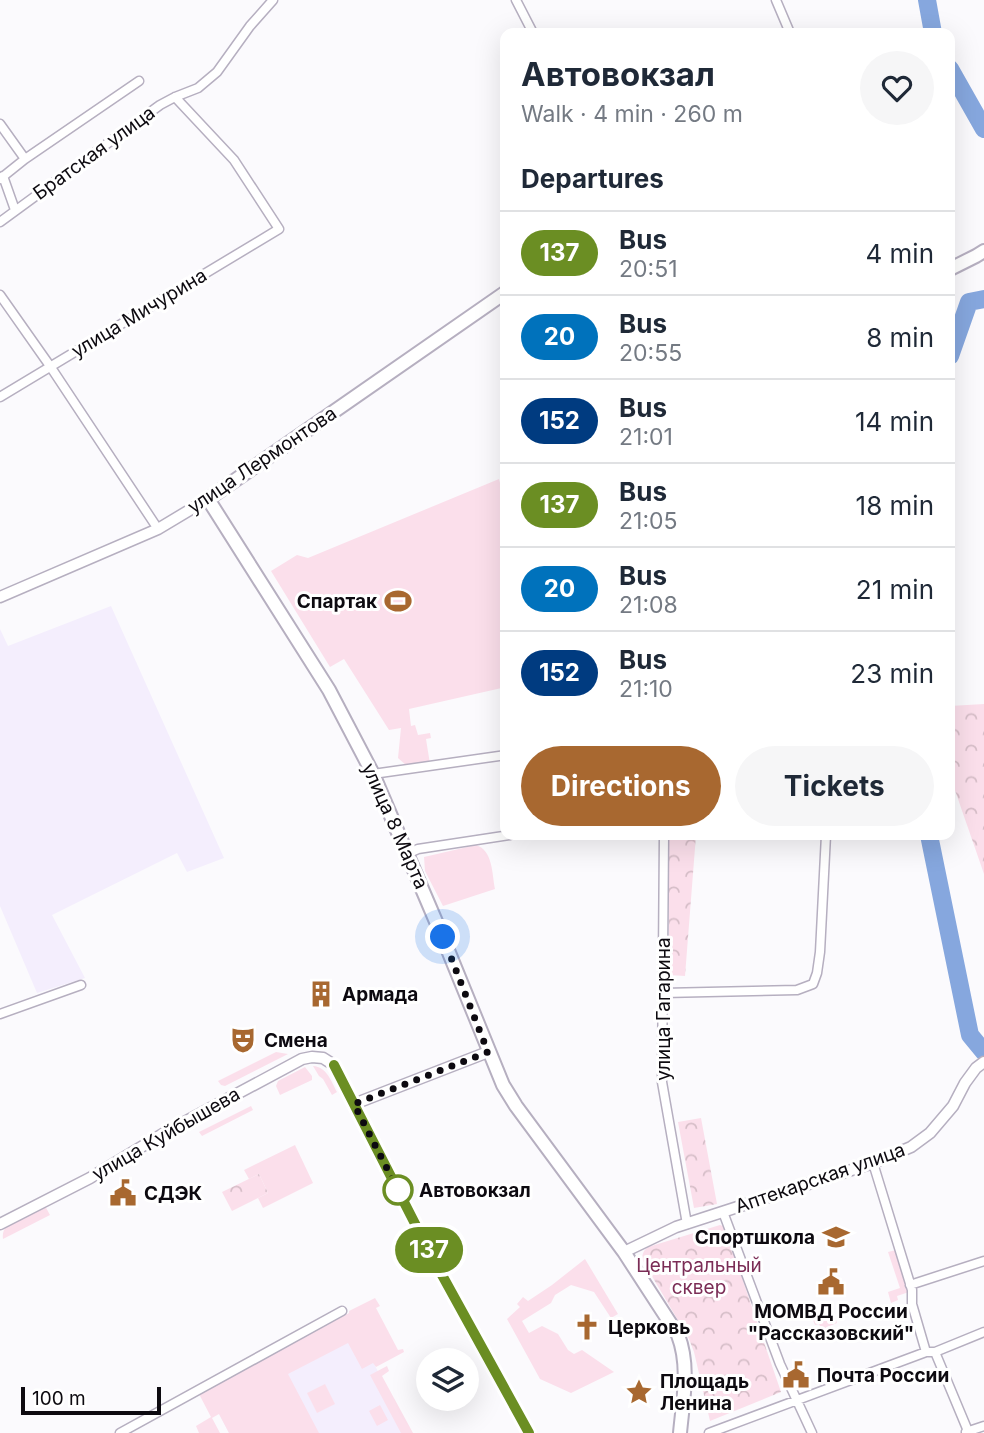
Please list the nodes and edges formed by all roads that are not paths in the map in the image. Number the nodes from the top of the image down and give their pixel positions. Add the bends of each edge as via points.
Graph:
1 (273, 0) edge
2 (516, 0) edge
3 (776, 0) edge
4 (530, 28) edge
5 (788, 28) edge
6 (139, 81) dead end
7 (175, 97) junction
8 (0, 124) edge
9 (25, 159) junction
10 (1, 178) edge
11 (15, 210) junction
12 (0, 222) edge
13 (984, 251) edge
14 (955, 266) edge
15 (0, 295) edge
16 (500, 296) edge
17 (50, 366) junction
18 (0, 397) edge
19 (208, 499) junction
20 (158, 529) junction
21 (0, 597) edge
22 (500, 756) edge
23 (373, 774) junction
24 (500, 837) edge
25 (664, 840) edge
26 (826, 840) edge
27 (407, 853) junction
28 (81, 985) dead end
29 (663, 993) junction
30 (0, 1014) edge
31 (488, 1052) junction
32 (980, 1065) edge
33 (354, 1104) junction
34 (873, 1163) junction
35 (723, 1212) junction
36 (0, 1224) edge
37 (687, 1224) junction
38 (624, 1252) junction
39 (984, 1261) edge
40 (910, 1285) junction
41 (342, 1311) dead end
42 (984, 1332) edge
43 (930, 1352) junction
44 (795, 1399) junction
45 (984, 1426) edge
46 (966, 1432) edge
47 (120, 1433) edge
48 (529, 1433) edge
49 (680, 1433) edge
50 (709, 1433) edge
51 (812, 1433) edge

1 - 7 street, Братская улица via 217,72 198,88
2 - 4 street
3 - 5 street
6 - 9 street, Братская улица
7 - 11 street, Братская улица
7 - 17 street, улица Мичурина via 234,160 279,229
8 - 9 street
9 - 10 street, Братская улица
10 - 11 street, Братская улица
11 - 12 street, Братская улица
13 - 14 main road
15 - 17 street
16 - 19 main road, улица Лермонтова
17 - 18 street, улица Мичурина
17 - 20 street
19 - 20 street, улица Лермонтова
19 - 23 main road, улица 8 Марта via 323,681
20 - 21 street, улица Лермонтова
22 - 23 street
23 - 27 main road, улица 8 Марта
24 - 27 street
25 - 29 street, улица Гагарина
26 - 29 street via 820,952 813,984 797,990
27 - 31 main road, улица 8 Марта
28 - 30 street
29 - 37 street, улица Гагарина via 662,1082
31 - 33 street
31 - 38 main road, улица 8 Марта via 516,1106
32 - 34 street, Аптекарская улица via 930,1133 911,1147
33 - 36 street, улица Куйбышева via 334,1065 318,1057 302,1059
33 - 48 street
34 - 35 street, Аптекарская улица
34 - 40 street
35 - 37 street, Аптекарская улица
35 - 44 street
37 - 38 street, Аптекарская улица
38 - 49 main road, улица 8 Марта via 683,1348
39 - 40 street
40 - 43 street via 912,1304
41 - 47 street
42 - 43 street
43 - 44 street
43 - 46 street
44 - 50 street
44 - 51 street
45 - 46 street

